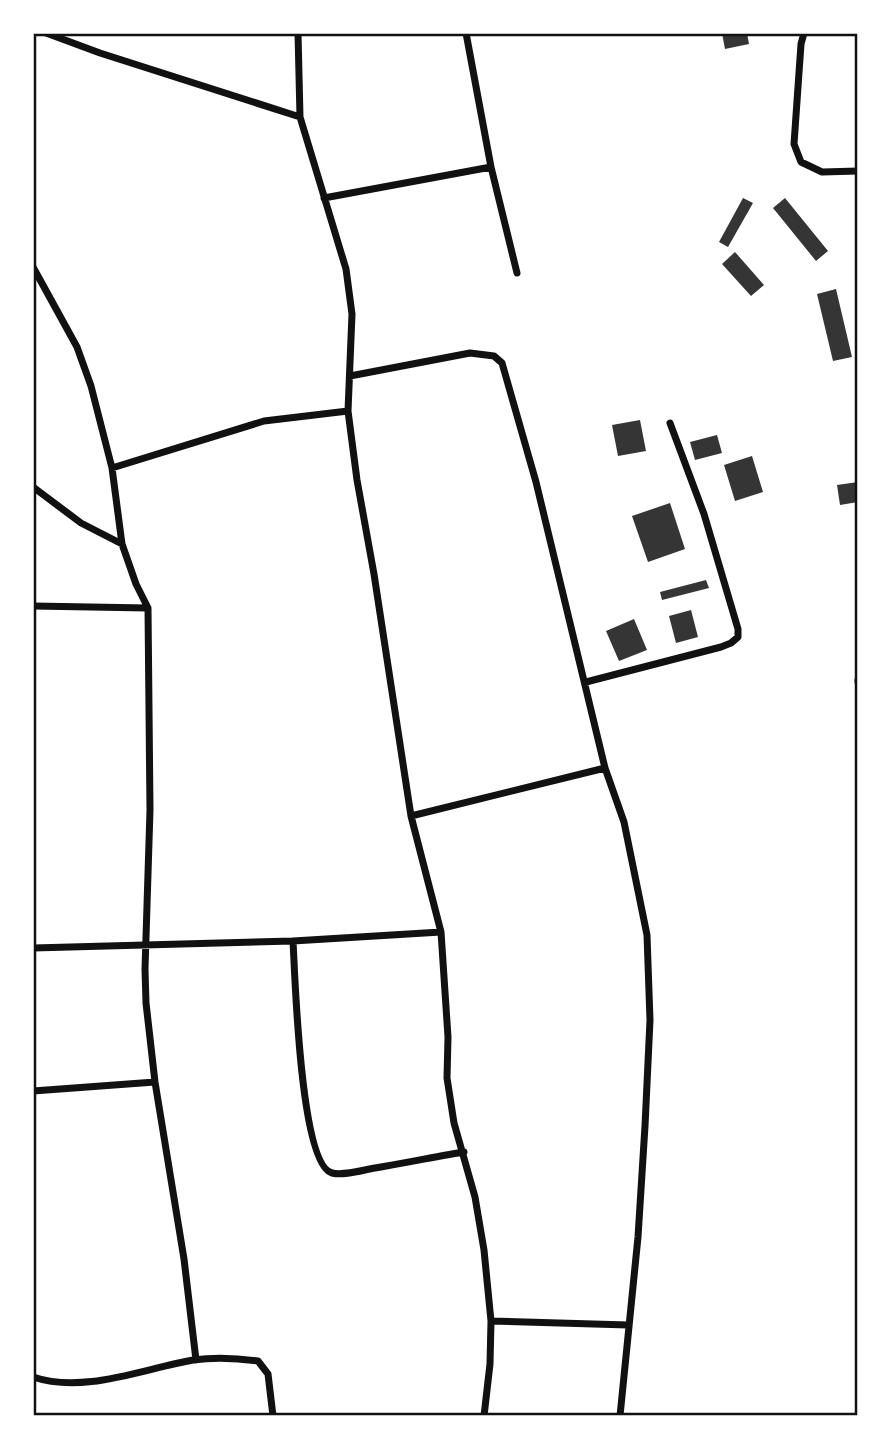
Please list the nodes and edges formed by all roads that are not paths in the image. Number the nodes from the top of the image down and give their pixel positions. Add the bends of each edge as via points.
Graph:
1 (46, 33) edge
2 (298, 33) edge
3 (466, 33) edge
4 (804, 33) edge
5 (300, 117) junction
6 (491, 167) junction
7 (858, 172) edge
8 (324, 198) junction
9 (33, 267) edge
10 (517, 273) dead end
11 (351, 376) junction
12 (348, 411) junction
13 (670, 423) dead end
14 (112, 468) junction
15 (33, 487) edge
16 (122, 544) junction
17 (33, 606) edge
18 (148, 608) junction
19 (586, 682) junction
20 (605, 768) junction
21 (411, 816) junction
22 (441, 932) junction
23 (293, 941) junction
24 (147, 946) junction
25 (33, 948) edge
26 (155, 1082) junction
27 (33, 1091) edge
28 (464, 1152) junction
29 (491, 1321) junction
30 (628, 1325) junction
31 (196, 1360) junction
32 (33, 1377) edge
33 (272, 1416) edge
34 (484, 1416) edge
35 (620, 1416) edge

1 - 5 street
2 - 5 street
3 - 6 street
4 - 7 street via 794,145 801,162 822,172
5 - 8 street
6 - 8 street
6 - 10 street
8 - 11 street via 346,269 352,314
9 - 14 street via 77,347
11 - 12 street
11 - 19 street via 470,352 494,356 502,363
12 - 14 street via 264,421
12 - 21 street
13 - 19 street via 704,514 738,637 721,648
14 - 16 street
15 - 16 street via 81,523
16 - 18 street
17 - 18 street
18 - 24 street
19 - 20 street
20 - 21 street
20 - 30 street via 624,822 647,935 650,1020 639,1223
21 - 22 street
22 - 23 street
22 - 28 street via 447,1078
23 - 24 street
23 - 28 street via 303,1088 323,1168 332,1174 356,1172
24 - 25 street
24 - 26 street via 146,1003
26 - 27 street
26 - 31 street
28 - 29 street via 482,1237
29 - 30 street
29 - 34 street
30 - 35 street
31 - 32 street via 96,1380 51,1383
31 - 33 street via 258,1362 268,1374

